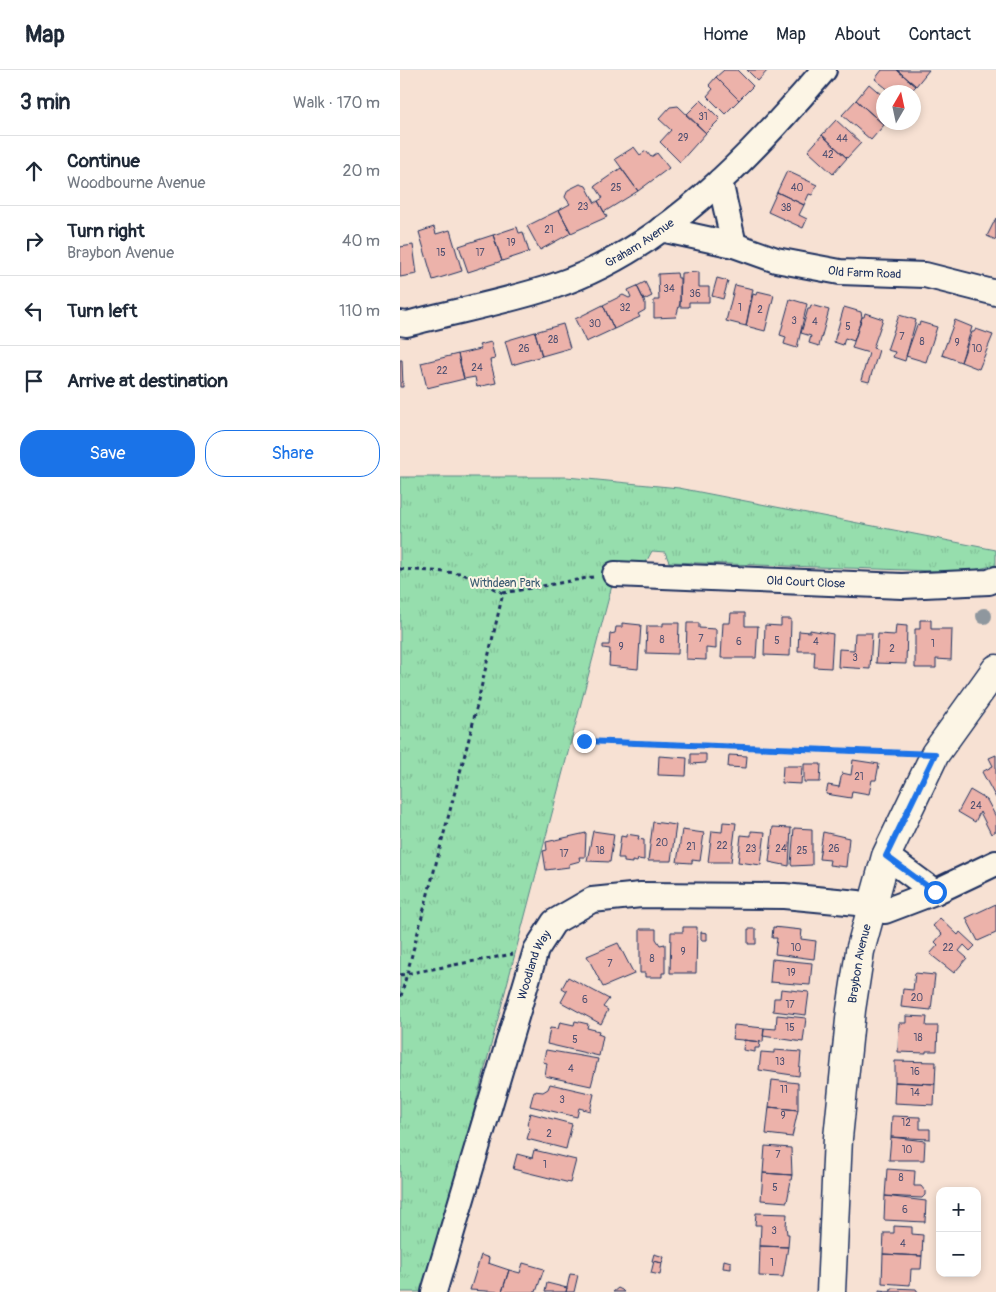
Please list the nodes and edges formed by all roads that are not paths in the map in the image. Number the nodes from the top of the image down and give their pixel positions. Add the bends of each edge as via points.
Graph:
1 (824, 70) edge
2 (720, 181) junction
3 (661, 229) junction
4 (734, 245) junction
5 (996, 293) edge
6 (400, 323) edge
7 (615, 574) road end
8 (996, 579) edge
9 (996, 669) edge
10 (886, 856) junction
11 (996, 863) edge
12 (935, 892) junction
13 (872, 907) junction
14 (434, 1292) edge
15 (831, 1292) edge

1 - 2 street, Graham Avenue
2 - 3 street, Graham Avenue
2 - 4 street
3 - 4 street, Old Farm Road
3 - 6 street, Graham Avenue via 609,262 554,286
4 - 5 street, Old Farm Road via 776,260 840,272 925,275
7 - 8 street, Old Court Close via 902,586 990,582
9 - 10 street, Braybon Avenue via 935,754
10 - 12 street
10 - 13 street, Braybon Avenue
11 - 12 street, Woodland Way
12 - 13 street, Woodland Way via 885,911
13 - 14 street, Woodland Way via 784,896 641,895 592,900 554,922 536,950
13 - 15 street, Braybon Avenue via 860,951 851,1010 838,1138

